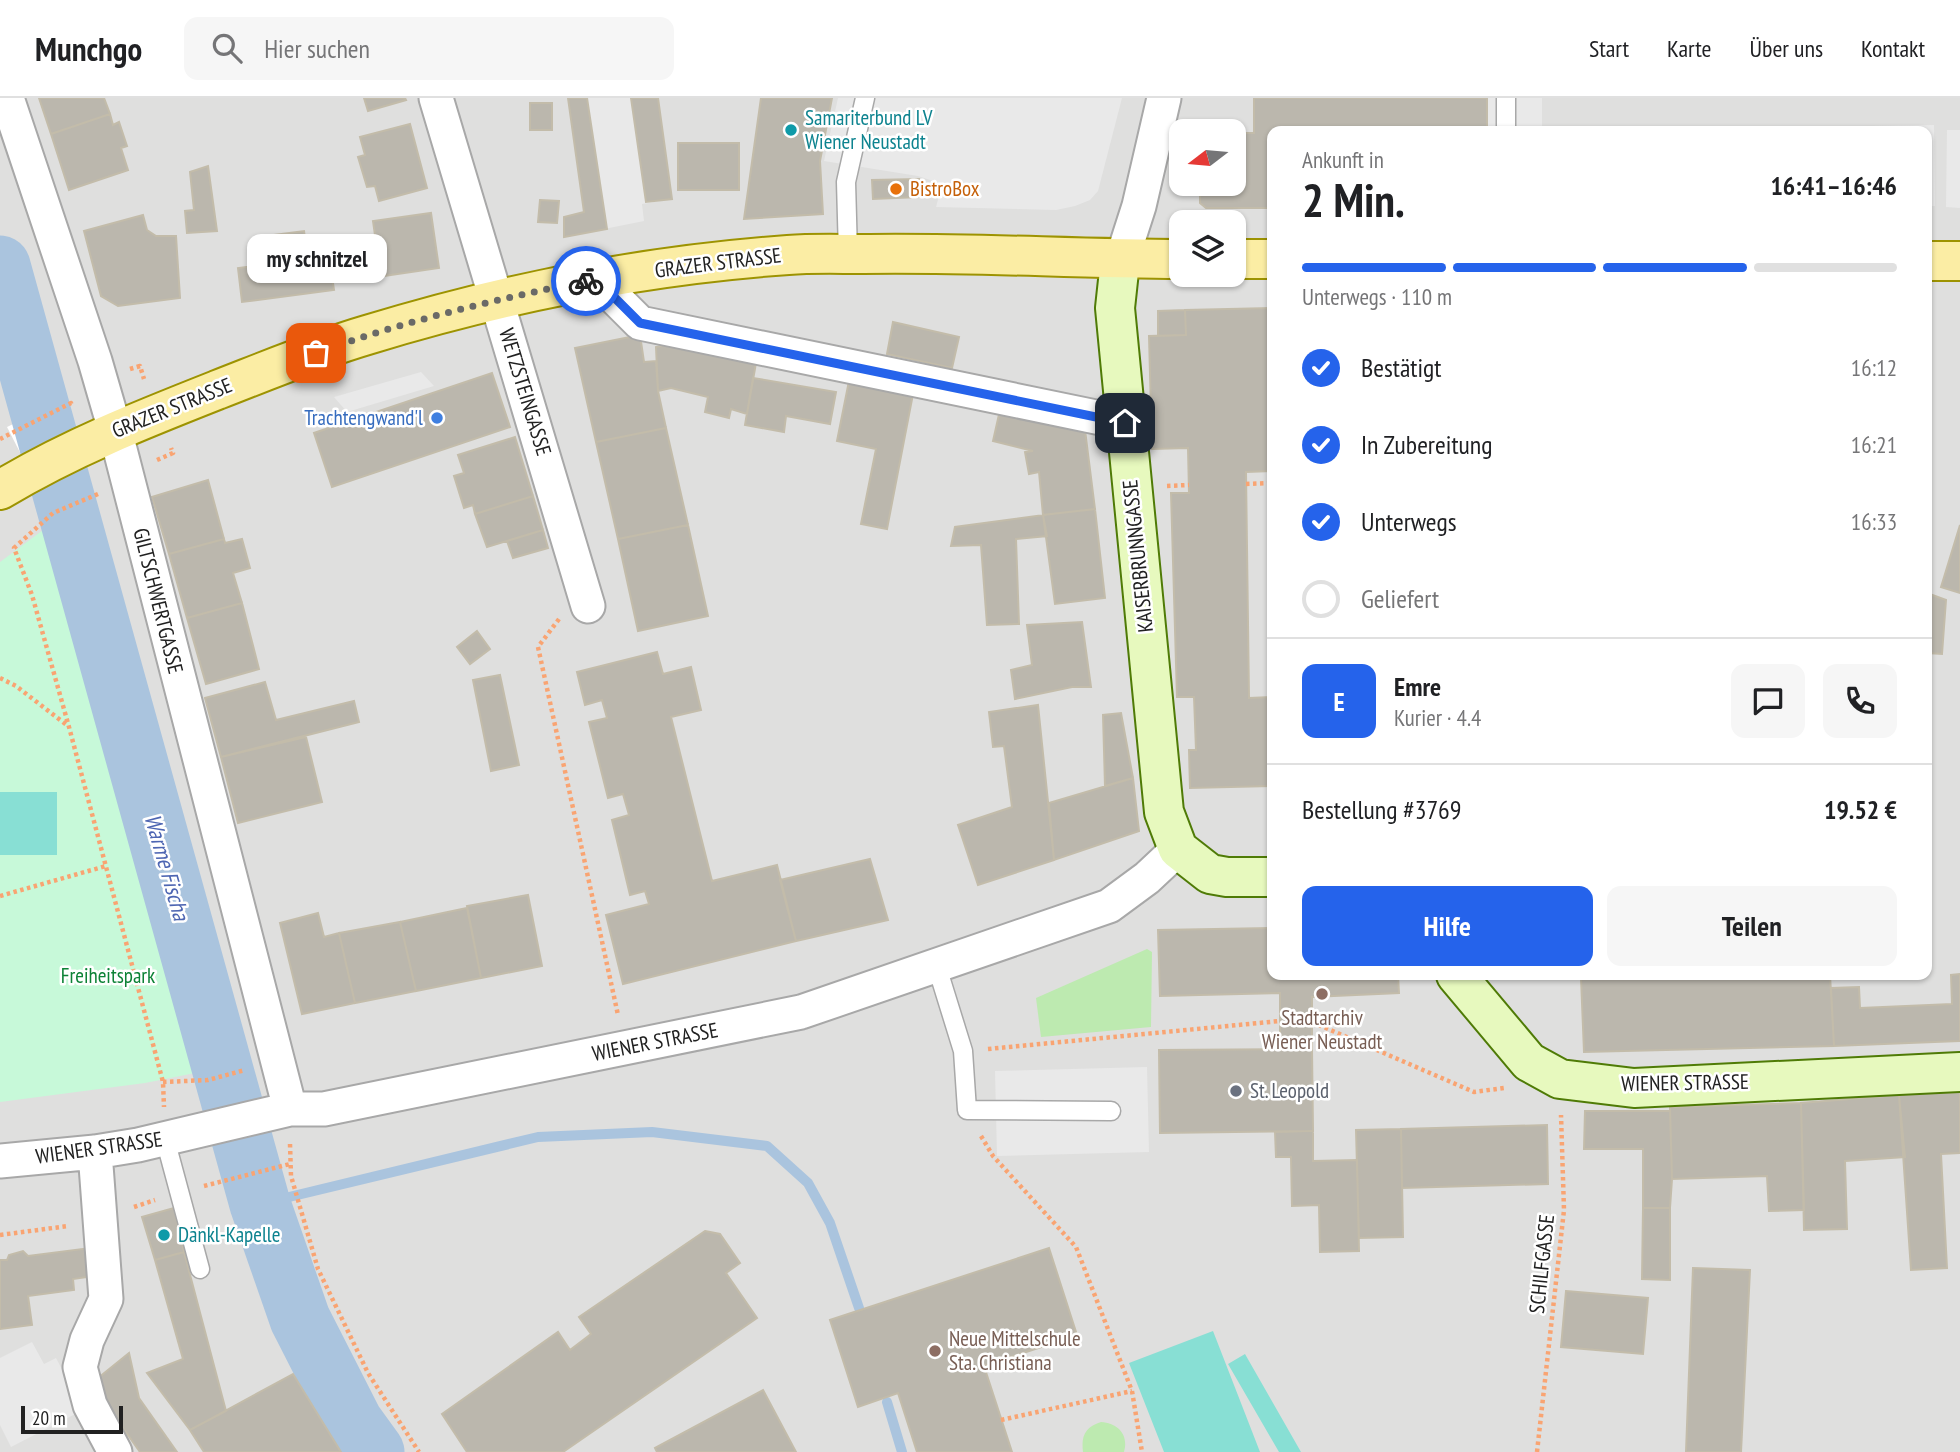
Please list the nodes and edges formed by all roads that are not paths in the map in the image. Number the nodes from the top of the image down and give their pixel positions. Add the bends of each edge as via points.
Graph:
1 (7, 98) edge
2 (436, 98) edge
3 (865, 98) edge
4 (1164, 98) edge
5 (1506, 98) edge
6 (1506, 126) edge
7 (848, 254) junction
8 (1122, 259) junction
9 (1169, 259) edge
10 (1246, 259) edge
11 (1267, 259) edge
12 (1932, 261) edge
13 (1960, 261) edge
14 (596, 279) junction
15 (497, 299) junction
16 (1125, 423) junction
17 (115, 430) junction
18 (15, 481) edge
19 (588, 606) road end
20 (1178, 849) junction
21 (1267, 877) edge
22 (937, 967) junction
23 (1460, 980) edge
24 (1960, 1072) edge
25 (290, 1109) junction
26 (1111, 1111) dead end
27 (165, 1139) junction
28 (95, 1153) junction
29 (0, 1161) edge
30 (200, 1269) dead end
31 (116, 1452) edge

1 - 17 street, GILTSCHWERTGASSE
2 - 15 street, WETZSTEINGASSE
3 - 7 lane via 846,182
4 - 8 street, KAISERBRUNNGASSE
5 - 6 lane
7 - 8 main road, GRAZER STRASSE via 950,252
7 - 14 main road, GRAZER STRASSE via 710,262
8 - 9 main road, GRAZER STRASSE
8 - 16 street, KAISERBRUNNGASSE via 1115,308
10 - 11 main road
12 - 13 main road
14 - 15 main road, GRAZER STRASSE
14 - 16 street via 640,323
15 - 17 main road, GRAZER STRASSE via 364,335
15 - 19 street, WETZSTEINGASSE
16 - 20 street, KAISERBRUNNGASSE via 1164,812
17 - 18 main road, GRAZER STRASSE
17 - 25 street, GILTSCHWERTGASSE
20 - 21 street via 1210,874
20 - 22 street, WIENER STRASSE via 1109,906
22 - 25 street, WIENER STRASSE via 801,1012 324,1109
22 - 26 lane via 963,1051 967,1110
23 - 24 street, WIENER STRASSE via 1529,1062 1560,1079 1634,1088
25 - 27 street, WIENER STRASSE
27 - 28 street, WIENER STRASSE
27 - 30 lane
28 - 29 street, WIENER STRASSE
28 - 31 street via 106,1299 80,1367 90,1405

